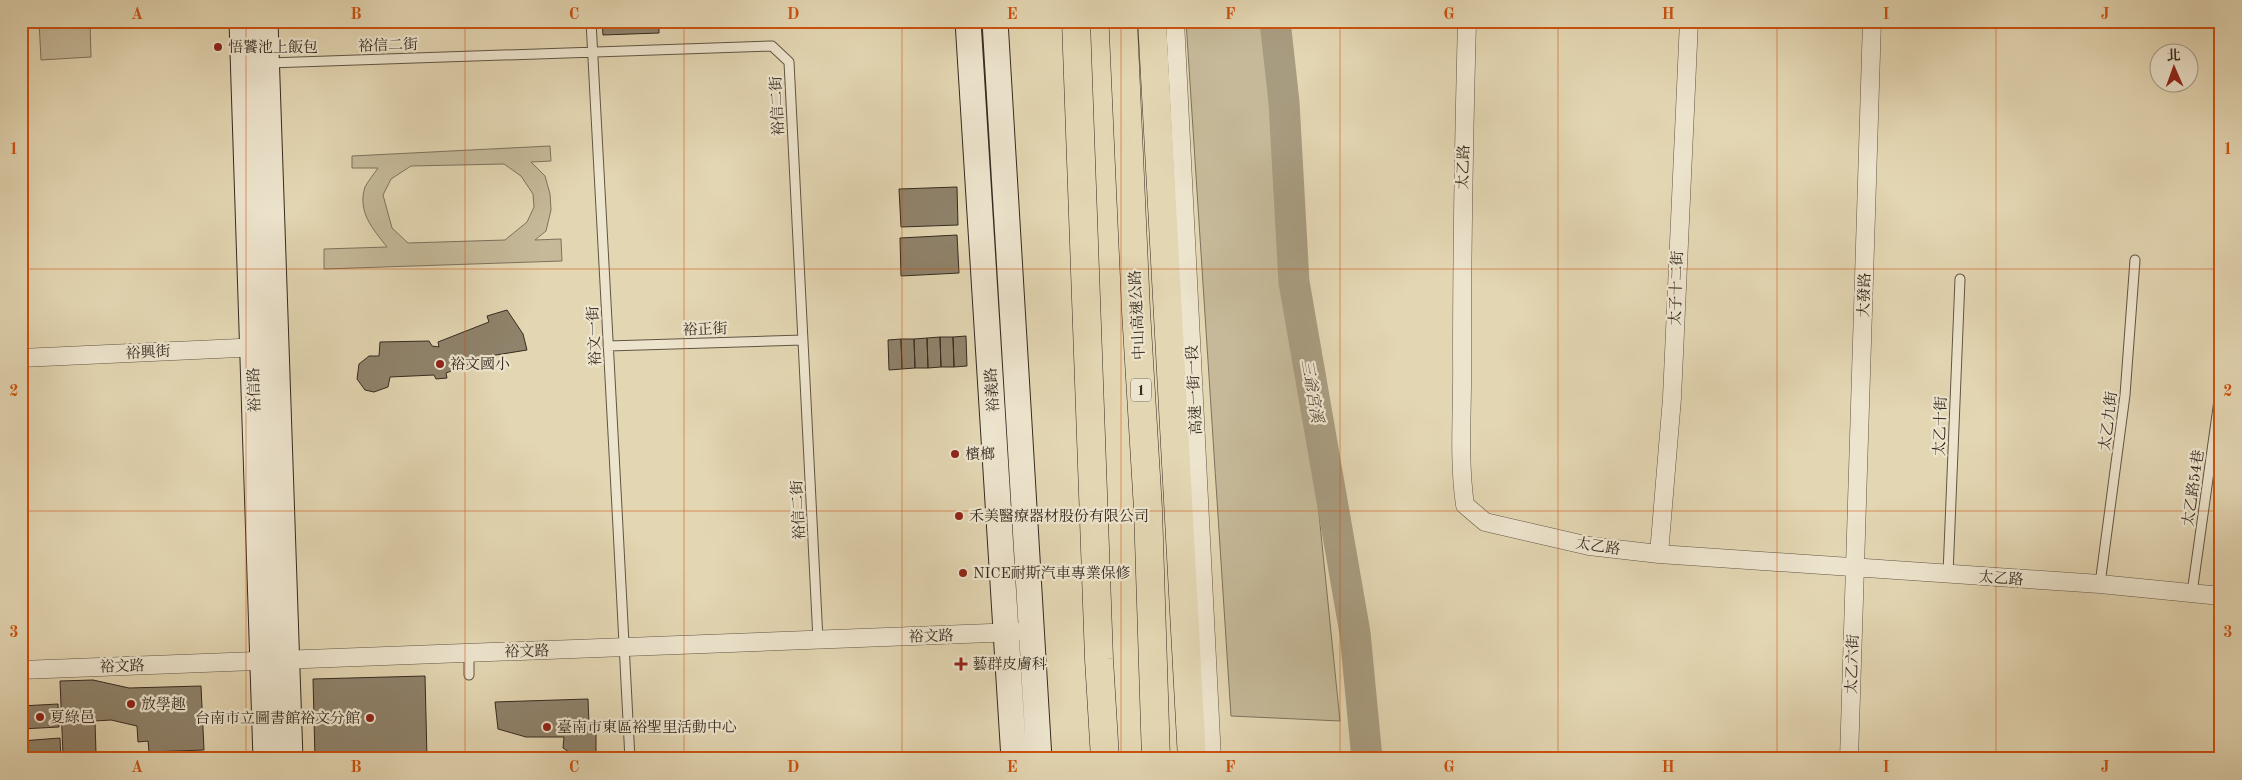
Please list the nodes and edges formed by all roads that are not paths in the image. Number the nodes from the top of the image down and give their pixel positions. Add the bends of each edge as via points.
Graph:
1 (242, 21) edge
2 (265, 21) edge
3 (591, 21) edge
4 (968, 21) edge
5 (994, 21) edge
6 (1076, 21) edge
7 (1123, 21) edge
8 (1152, 21) edge
9 (1175, 21) edge
10 (1467, 21) edge
11 (1689, 21) edge
12 (1872, 21) edge
13 (593, 51) junction
14 (255, 63) junction
15 (2135, 260) dead end
16 (1960, 279) dead end
17 (802, 340) junction
18 (264, 346) junction
19 (608, 346) junction
20 (21, 358) edge
21 (2221, 386) edge
22 (1660, 554) junction
23 (1855, 569) junction
24 (1948, 574) junction
25 (2100, 584) junction
26 (2192, 593) junction
27 (2221, 596) edge
28 (1032, 632) junction
29 (1008, 633) junction
30 (818, 640) junction
31 (624, 648) junction
32 (469, 652) junction
33 (1099, 659) junction
34 (275, 661) junction
35 (21, 670) edge
36 (469, 675) dead end
37 (266, 759) edge
38 (290, 759) edge
39 (630, 759) edge
40 (1014, 759) edge
41 (1039, 759) edge
42 (1090, 759) edge
43 (1105, 759) edge
44 (1156, 759) edge
45 (1192, 759) edge
46 (1212, 759) edge
47 (1849, 759) edge

1 - 14 street, 裕信路
2 - 14 street, 裕信路
3 - 13 lane, 裕文一街
4 - 29 street, 裕義路
5 - 28 street, 裕義路
6 - 33 highway
7 - 44 highway, 中山高速公路 / 1 via 1148,509
8 - 45 highway
9 - 46 street, 高速一街一段
10 - 22 street, 太乙路 via 1462,222 1461,474 1465,505 1485,522 1589,546
11 - 22 street, 太子十二街 via 1672,398
12 - 23 street, 大發路
13 - 14 lane, 裕信二街
13 - 17 lane, 裕信二街 via 772,46 789,62
13 - 19 lane, 裕文一街
14 - 18 street, 裕信路
15 - 25 lane, 太乙九街 via 2125,395
16 - 24 lane, 太乙十街
17 - 19 lane, 裕正街
17 - 30 lane, 裕信二街
18 - 20 street, 裕興街
18 - 34 street, 裕信路
19 - 31 lane, 裕文一街
21 - 26 lane, 太乙路54巷
22 - 23 street, 太乙路
23 - 24 street, 太乙路
23 - 47 street, 太乙六街
24 - 25 street, 太乙路
25 - 26 street, 太乙路
26 - 27 street, 太乙路
28 - 29 street, 裕文路
28 - 41 street, 裕義路
29 - 30 street, 裕文路
29 - 40 street, 裕義路
30 - 31 street, 裕文路
31 - 32 street, 裕文路
31 - 39 lane, 裕文一街
32 - 34 street, 裕文路
32 - 36 lane
33 - 42 highway
33 - 43 highway
34 - 35 street, 裕文路
34 - 37 street, 裕信路
34 - 38 street, 裕信路

